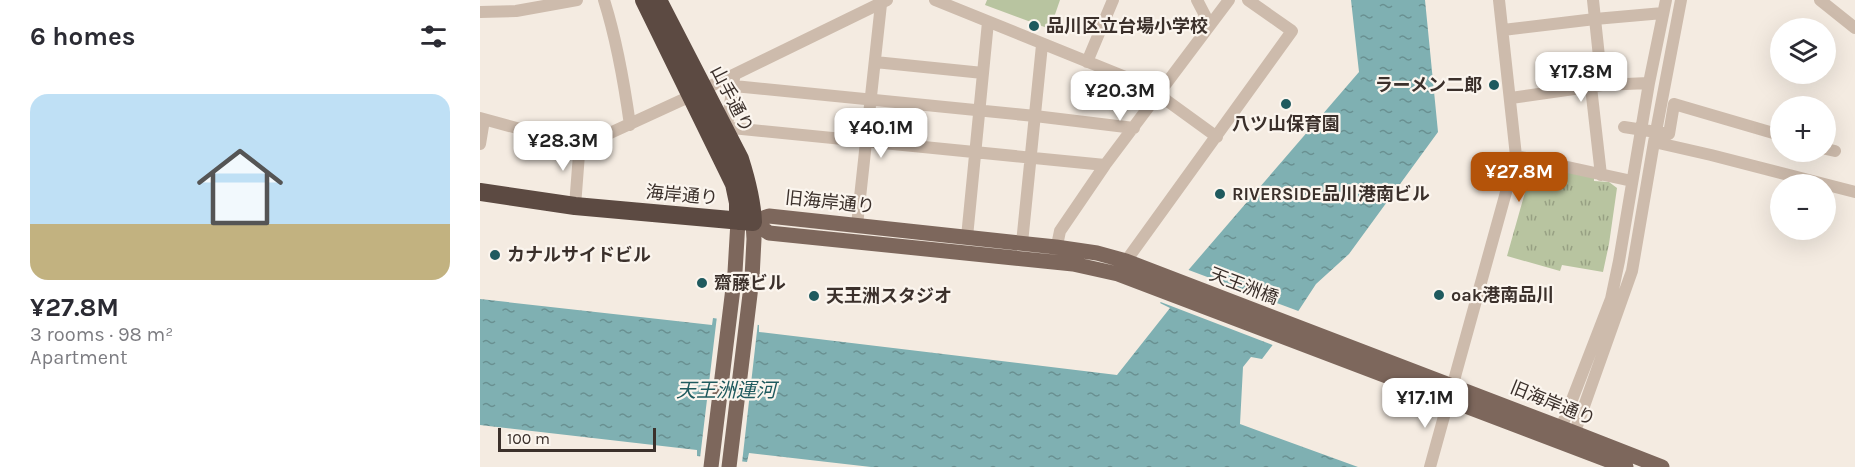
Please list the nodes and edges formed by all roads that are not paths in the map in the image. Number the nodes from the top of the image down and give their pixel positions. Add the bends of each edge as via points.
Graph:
1 (577, 0) edge
2 (604, 0) edge
3 (644, 0) edge
4 (658, 0) edge
5 (935, 0) edge
6 (1113, 0) edge
7 (1197, 0) edge
8 (1229, 0) edge
9 (1248, 0) edge
10 (1499, 0) edge
11 (1593, 0) edge
12 (1666, 0) edge
13 (1681, 0) edge
14 (1820, 0) edge
15 (884, 2) edge
16 (517, 6) edge
17 (480, 12) edge
18 (1664, 13) junction
19 (1595, 19) junction
20 (988, 22) junction
21 (1210, 25) junction
22 (1855, 28) edge
23 (1503, 30) junction
24 (1042, 45) junction
25 (875, 62) junction
26 (1087, 62) junction
27 (983, 73) junction
28 (734, 80) junction
29 (1649, 83) junction
30 (1596, 86) junction
31 (1160, 91) junction
32 (698, 92) junction
33 (1511, 98) junction
34 (871, 99) junction
35 (979, 111) junction
36 (1035, 116) junction
37 (482, 119) edge
38 (630, 125) junction
39 (1624, 127) dead end
40 (1134, 128) junction
41 (726, 132) junction
42 (1770, 132) edge
43 (1217, 137) junction
44 (580, 141) junction
45 (1653, 142) junction
46 (866, 143) junction
47 (480, 144) edge
48 (975, 152) junction
49 (1516, 156) junction
50 (1031, 158) junction
51 (1105, 165) junction
52 (1601, 175) junction
53 (1632, 181) junction
54 (480, 192) edge
55 (1855, 192) edge
56 (575, 206) junction
57 (746, 222) junction
58 (857, 225) junction
59 (967, 237) junction
60 (1022, 243) junction
61 (1055, 255) junction
62 (1126, 261) junction
63 (1174, 287) junction
64 (1295, 326) joint
65 (1284, 338) joint
66 (1452, 384) junction
67 (1450, 400) junction
68 (1566, 436) junction
69 (711, 465) edge
70 (729, 466) edge
71 (1430, 467) edge
72 (1626, 467) edge
73 (1662, 467) edge

1 - 16 street
2 - 38 street via 624,78
3 - 32 highway, 山手通り
4 - 32 highway, 山手通り
5 - 20 street
6 - 26 street
7 - 21 street
8 - 21 street
9 - 43 street via 1292,31
10 - 23 street
11 - 19 street
12 - 18 street
13 - 45 street
14 - 22 street
15 - 25 street
15 - 28 street
16 - 17 street
18 - 19 street
18 - 29 street
19 - 23 street
19 - 30 street
20 - 24 street
20 - 27 street
21 - 31 street
23 - 33 street
24 - 26 street
24 - 36 street
25 - 27 street
25 - 34 street
26 - 31 street
27 - 35 street
28 - 32 street
28 - 34 street
28 - 41 street
29 - 30 street
29 - 53 street
30 - 33 street
30 - 52 street
31 - 40 street
31 - 43 street via 1166,100
32 - 38 street
32 - 41 highway, 山手通り
32 - 57 highway, 山手通り
33 - 49 street
34 - 35 street
34 - 46 street
35 - 36 street
35 - 48 street
36 - 40 street
36 - 50 street
37 - 44 street
37 - 47 street
38 - 44 street via 597,139
39 - 42 street via 1669,134 1674,104
40 - 51 street
41 - 46 street via 732,128
41 - 57 highway, 山手通り via 748,182 752,202
43 - 62 street
44 - 56 street
45 - 55 street
45 - 68 street via 1632,271
46 - 48 street
46 - 58 street
48 - 50 street
48 - 59 street
49 - 52 street
49 - 66 street
50 - 51 street
50 - 60 street
51 - 61 street via 1060,231
52 - 53 street
53 - 68 street via 1611,299
54 - 56 highway, 海岸通り
56 - 57 highway, 海岸通り
57 - 58 main road, 旧海岸通り via 769,216
57 - 61 main road, 旧海岸通り via 769,233
57 - 69 main road, 海岸通り via 738,247
57 - 70 main road via 754,239 752,278
58 - 59 main road, 旧海岸通り
59 - 60 main road, 旧海岸通り
60 - 61 main road, 旧海岸通り
61 - 62 main road, 旧海岸通り via 1097,253
61 - 63 main road, 旧海岸通り
62 - 63 main road, 旧海岸通り
63 - 64 main road, 天王洲橋
63 - 65 main road, 天王洲橋
64 - 66 main road, 旧海岸通り
65 - 67 main road, 旧海岸通り
66 - 67 street
66 - 68 main road, 旧海岸通り
67 - 68 main road, 旧海岸通り
67 - 71 street
68 - 72 main road, 旧海岸通り
68 - 73 main road, 旧海岸通り

